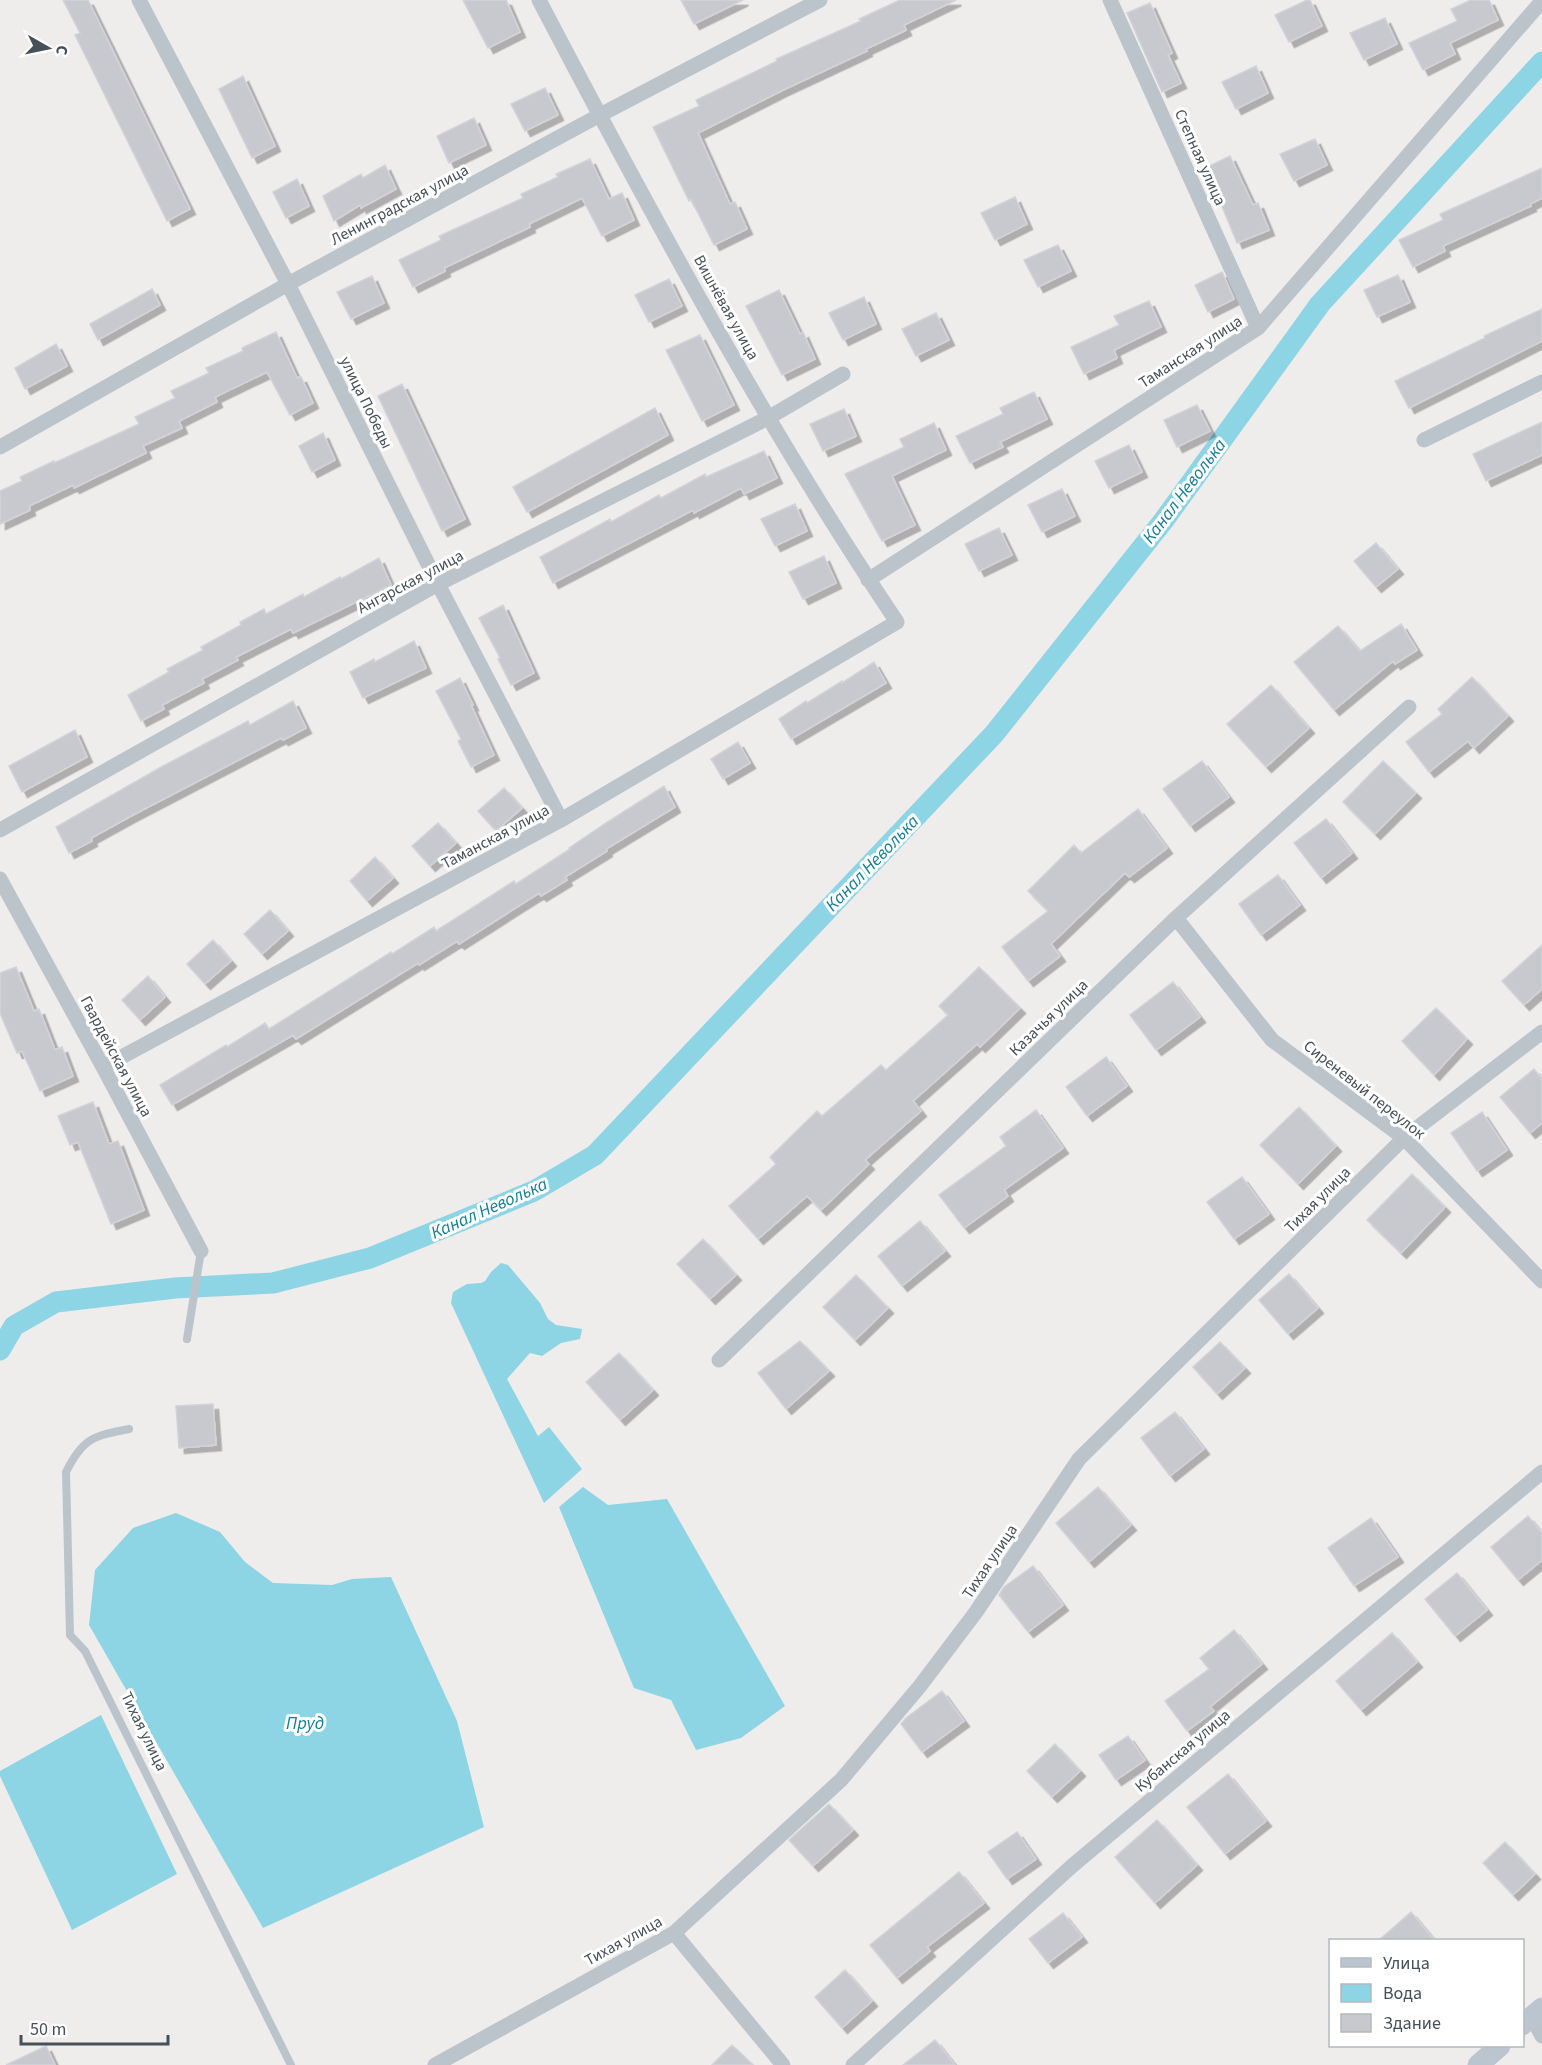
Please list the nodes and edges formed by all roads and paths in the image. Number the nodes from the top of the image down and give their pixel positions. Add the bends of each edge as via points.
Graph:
1 (139, 0) edge
2 (539, 0) edge
3 (820, 0) edge
4 (1110, 0) edge
5 (1542, 1) edge
6 (600, 115) junction
7 (288, 284) junction
8 (1258, 328) junction
9 (843, 374) dead end
10 (1542, 382) edge
11 (768, 418) junction
12 (1424, 440) dead end
13 (0, 447) edge
14 (868, 580) junction
15 (438, 585) junction
16 (897, 622) joint
17 (1409, 707) dead end
18 (561, 820) junction
19 (0, 830) edge
20 (0, 879) edge
21 (1176, 918) junction
22 (1542, 1032) edge
23 (103, 1067) junction
24 (1404, 1138) junction
25 (201, 1251) joint
26 (1542, 1281) edge
27 (187, 1339) dead end
28 (719, 1360) dead end
29 (129, 1430) dead end
30 (1542, 1472) edge
31 (674, 1933) junction
32 (1532, 2017) edge
33 (1542, 2036) edge
34 (1499, 2047) edge
35 (291, 2065) edge
36 (435, 2065) edge
37 (783, 2065) edge
38 (853, 2065) edge
39 (1478, 2065) edge

1 - 7 street, улица Победы
2 - 6 street, Вишнёвая улица
3 - 6 street, Ленинградская улица
4 - 8 street, Степная улица
5 - 8 street, Таманская улица
6 - 7 street, Ленинградская улица
6 - 11 street, Вишнёвая улица
7 - 13 street, Ленинградская улица
7 - 15 street, улица Победы
8 - 14 street, Таманская улица
9 - 11 street, Ангарская улица
10 - 12 street
11 - 14 street, Вишнёвая улица
11 - 15 street, Ангарская улица
14 - 16 street, Вишнёвая улица
15 - 18 street, улица Победы
15 - 19 street, Ангарская улица
16 - 18 street, Таманская улица
17 - 21 street, Казачья улица
18 - 23 street, Таманская улица
20 - 23 street, Гвардейская улица
21 - 24 street, Сиреневый переулок via 1272,1040
21 - 28 street, Казачья улица
22 - 24 street, Тихая улица
23 - 25 street, Гвардейская улица
24 - 26 street, Сиреневый переулок
24 - 31 street, Тихая улица via 1079,1459 976,1612 841,1780
25 - 27 lane
29 - 35 lane, Тихая улица via 88,1440 66,1472 70,1635 85,1651
30 - 38 street, Кубанская улица via 1072,1866
31 - 36 street, Тихая улица
31 - 37 street
32 - 33 street
34 - 39 main road

